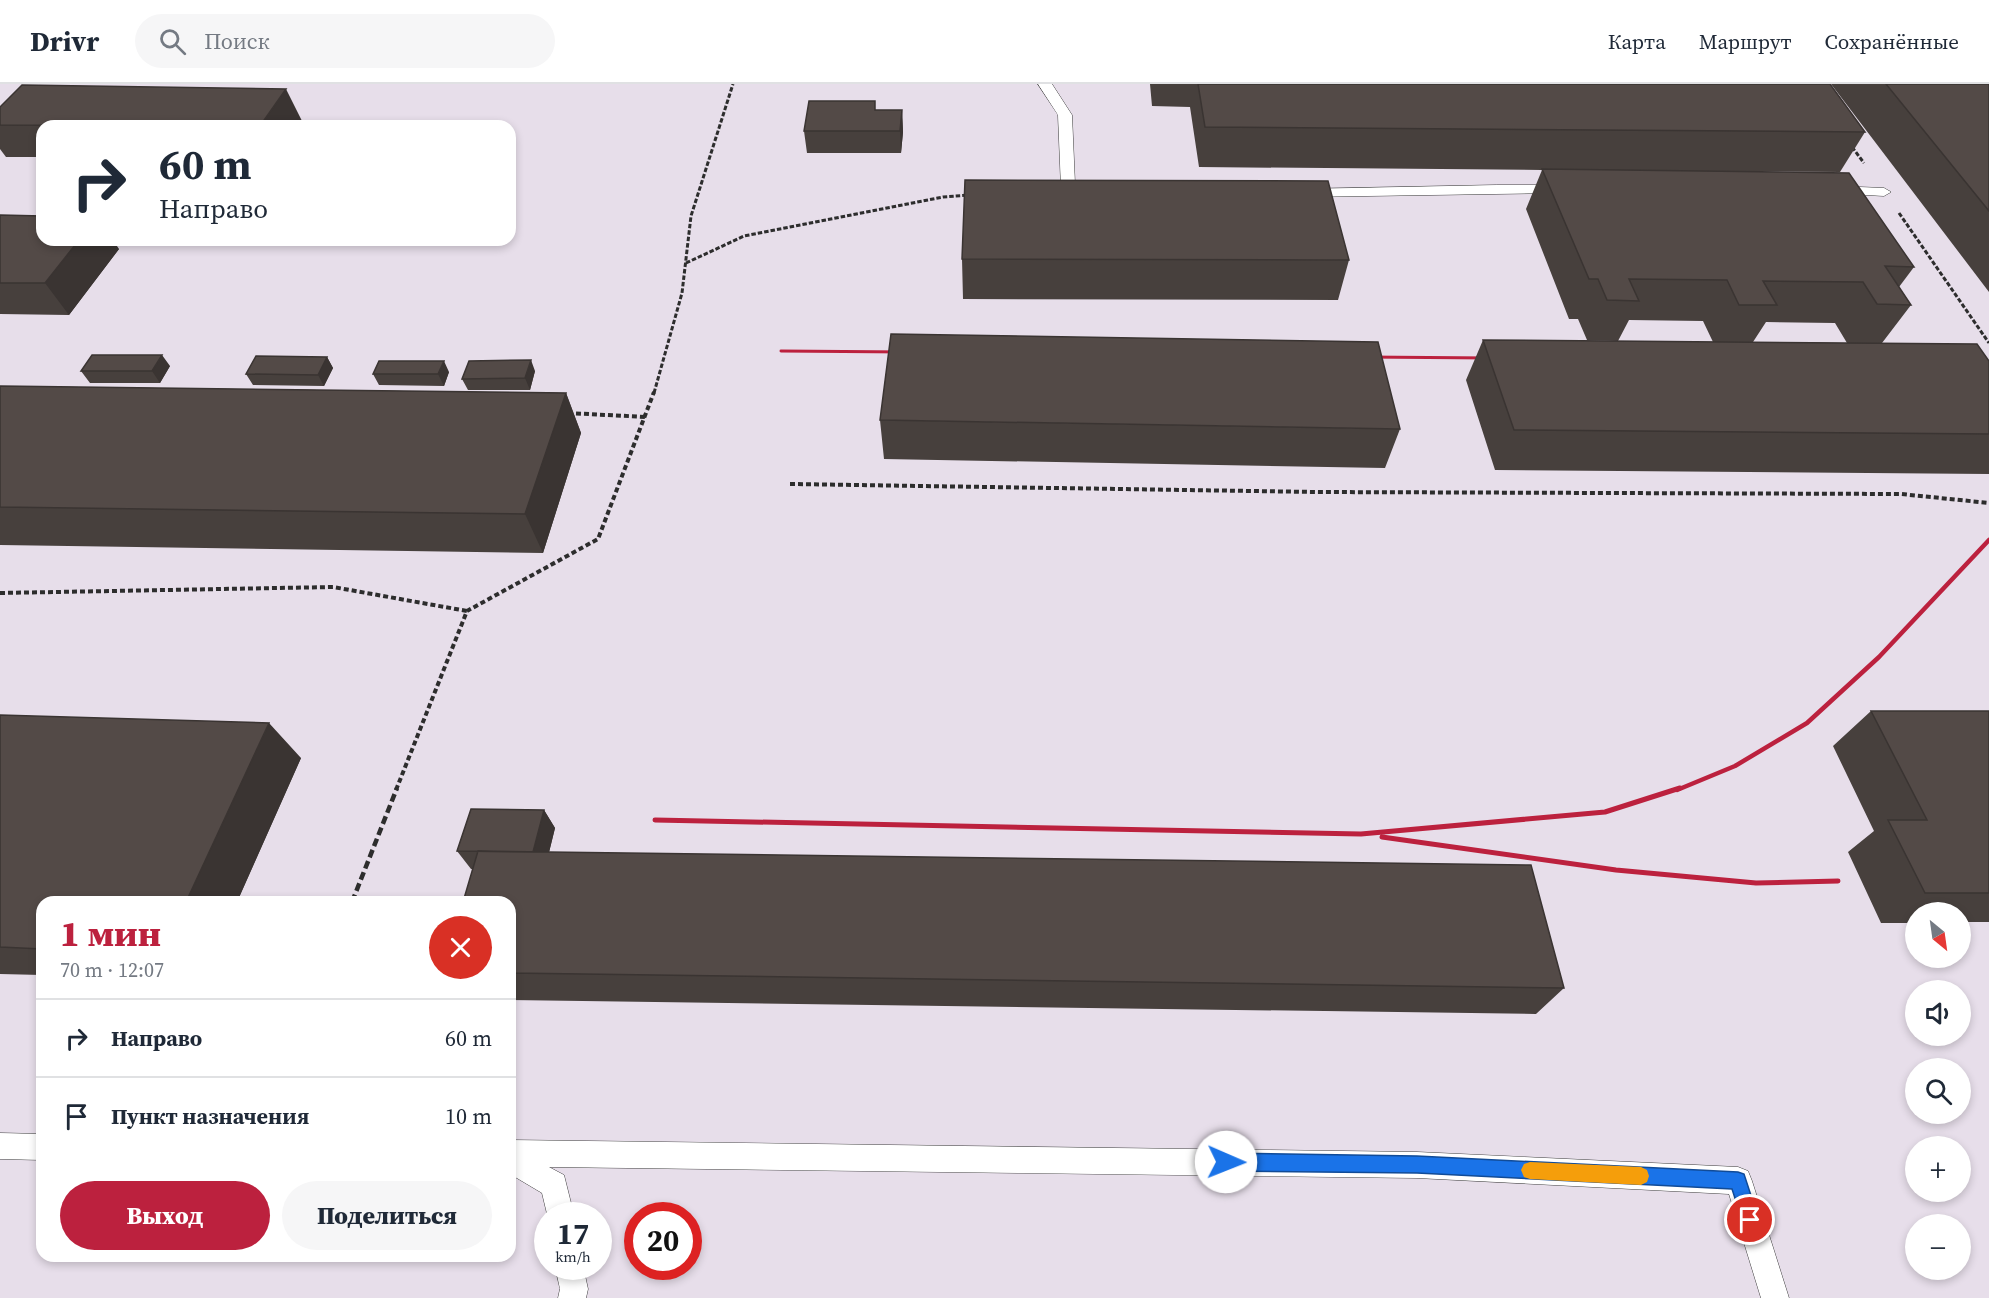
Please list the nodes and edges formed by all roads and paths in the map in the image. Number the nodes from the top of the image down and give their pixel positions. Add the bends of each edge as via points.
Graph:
1 (733, 84) edge
2 (1045, 84) edge
3 (1103, 189) edge
4 (1574, 189) edge
5 (1821, 190) edge
6 (1884, 192) dead end
7 (1288, 193) edge
8 (977, 195) edge
9 (686, 264) junction
10 (564, 413) edge
11 (646, 417) junction
12 (790, 484) dead end
13 (1989, 503) edge
14 (0, 593) edge
15 (467, 611) junction
16 (354, 896) edge
17 (0, 1146) edge
18 (36, 1147) edge
19 (516, 1153) edge
20 (516, 1163) edge
21 (557, 1202) edge
22 (570, 1280) edge
23 (572, 1298) edge
24 (1774, 1298) edge

1 - 9 path via 692,216
2 - 3 lane via 1065,115 1068,188
4 - 7 lane via 1504,188 1369,195
5 - 6 lane
8 - 9 path via 943,197 744,236
9 - 11 path via 682,292
10 - 11 path
11 - 15 path via 598,538
12 - 13 path via 1318,492 1901,494
14 - 15 path via 333,587
15 - 16 path
17 - 18 lane
19 - 24 lane via 1417,1165 1738,1181
20 - 21 lane via 554,1185
22 - 23 lane

